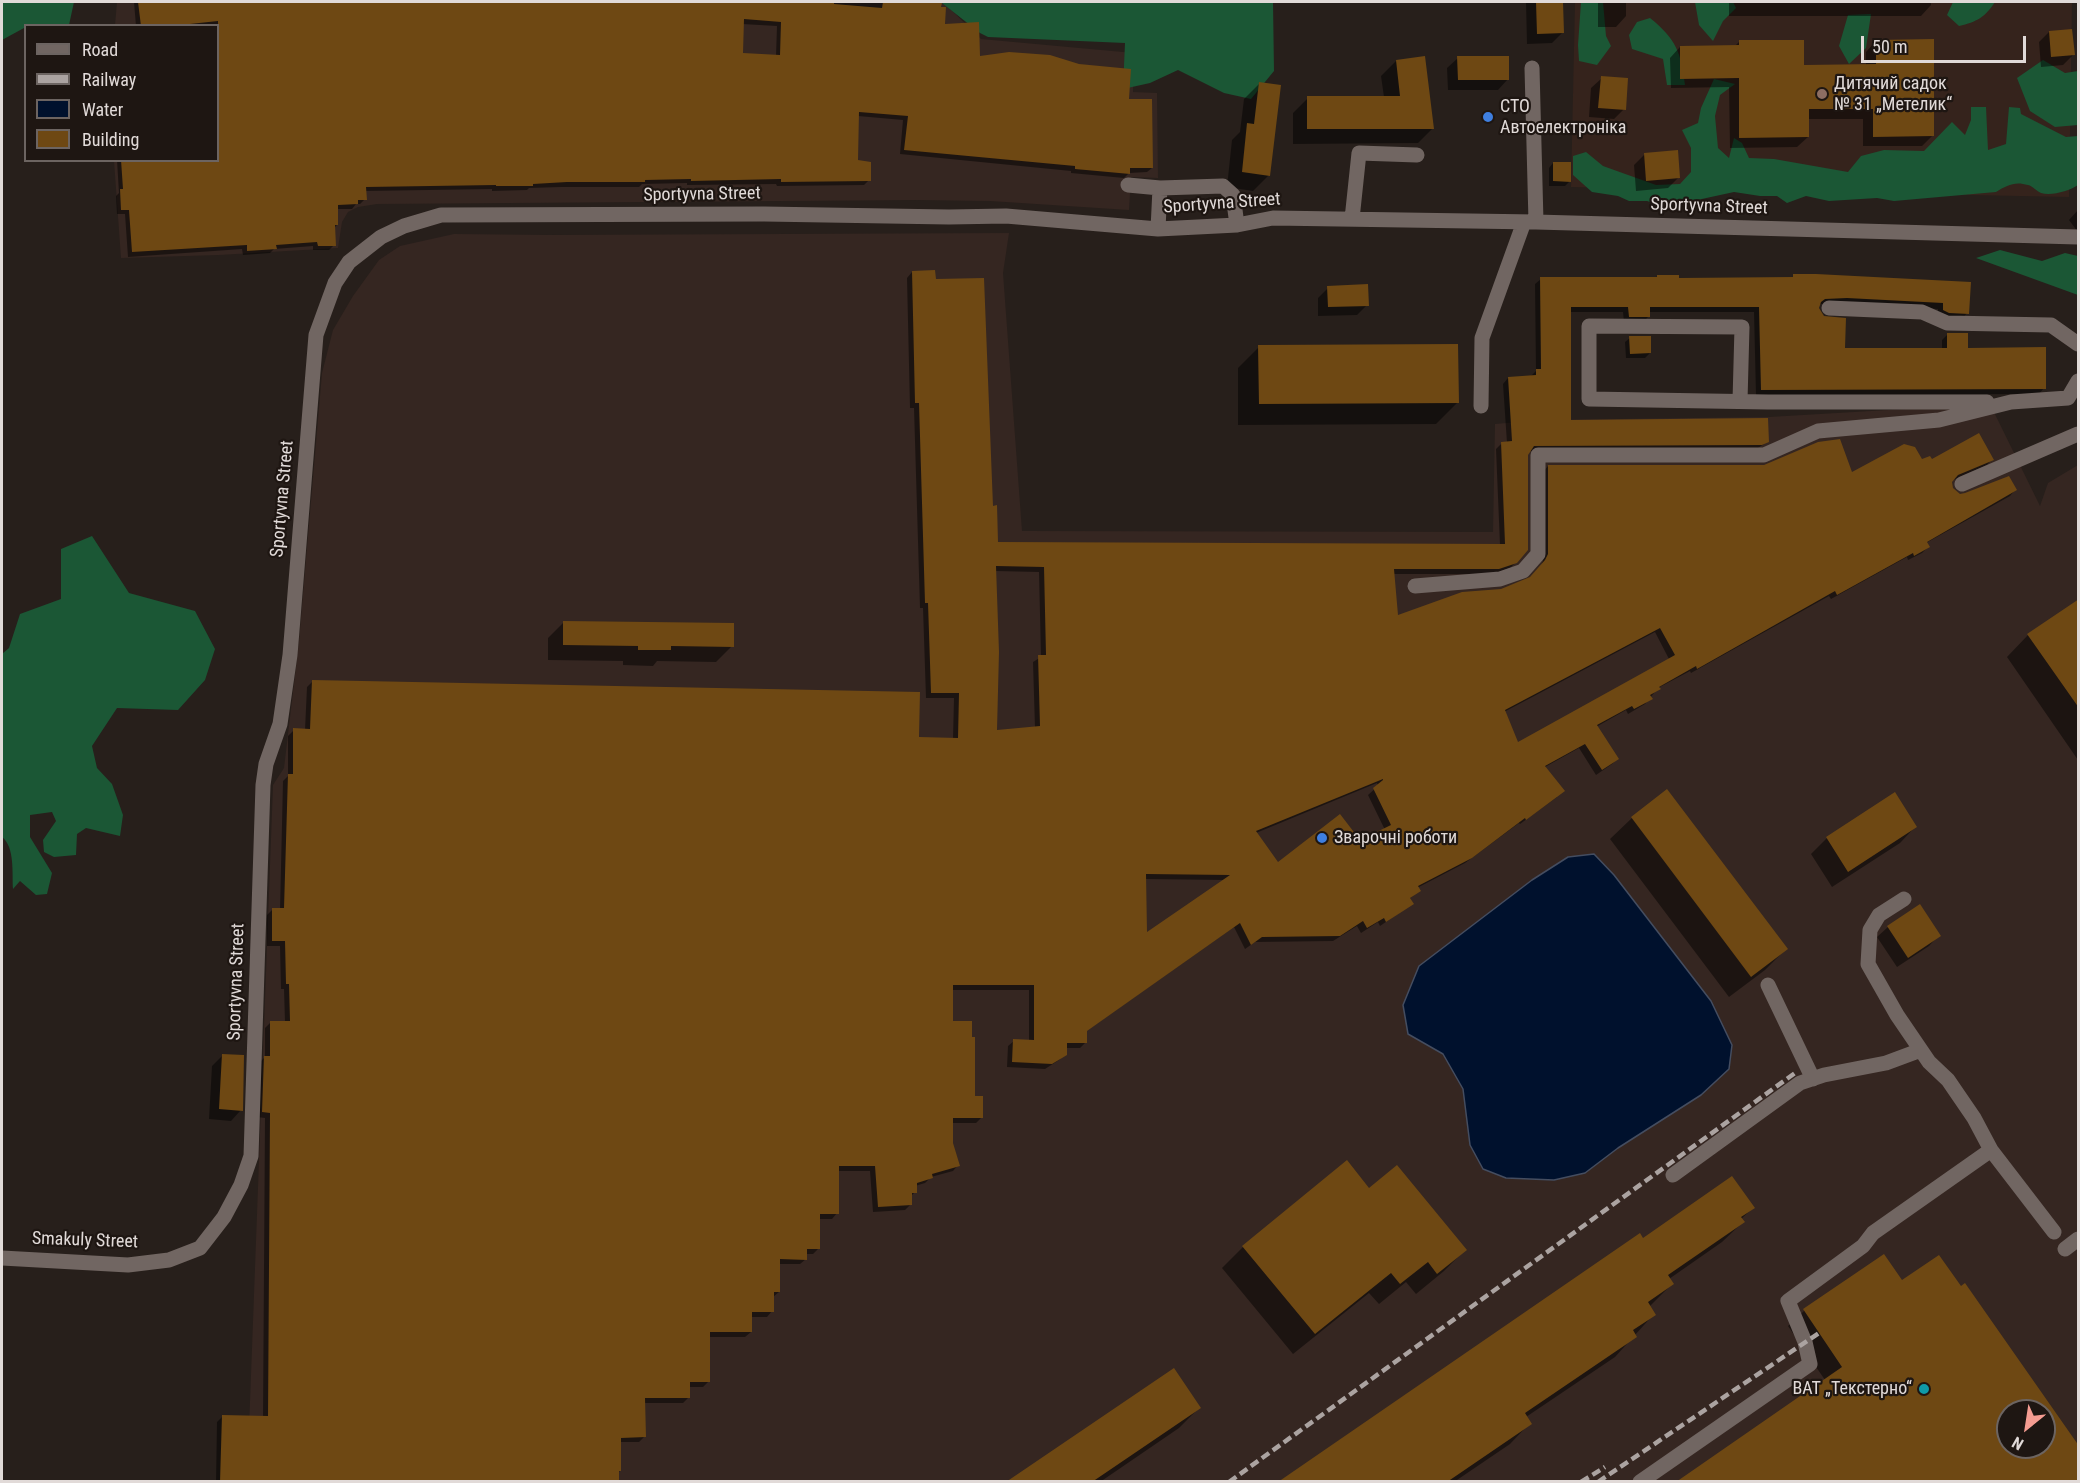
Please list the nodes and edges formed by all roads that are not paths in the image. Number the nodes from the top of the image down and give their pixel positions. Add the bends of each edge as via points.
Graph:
1 (1532, 68) dead end
2 (1417, 154) dead end
3 (1128, 185) dead end
4 (1160, 188) junction
5 (1352, 219) junction
6 (1530, 222) junction
7 (1237, 225) junction
8 (1158, 229) junction
9 (2079, 237) edge
10 (1830, 308) dead end
11 (2079, 344) edge
12 (2079, 381) edge
13 (1740, 401) junction
14 (2011, 402) junction
15 (1481, 406) dead end
16 (2079, 434) edge
17 (1962, 484) dead end
18 (1415, 586) dead end
19 (1904, 899) dead end
20 (1768, 985) dead end
21 (1921, 1050) junction
22 (1813, 1079) junction
23 (1991, 1150) junction
24 (1673, 1175) dead end
25 (2054, 1232) dead end
26 (2079, 1239) edge
27 (200, 1248) joint
28 (2065, 1249) dead end
29 (2, 1258) edge
30 (1640, 1482) edge

1 - 6 street
2 - 5 street via 1359,153
3 - 4 street
4 - 7 street via 1223,186 1233,195
4 - 8 street
5 - 6 street, Sportyvna Street
5 - 7 street, Sportyvna Street via 1273,218
6 - 9 street, Sportyvna Street
6 - 15 street via 1482,338
7 - 8 street, Sportyvna Street
8 - 27 street, Sportyvna Street via 1006,216 441,216 381,237 349,262 335,283 316,335 290,655 280,724 263,785 251,1156 224,1217
10 - 11 street via 1923,312 1947,323 2050,325
12 - 14 street via 2068,398
13 - 13 street via 1742,327 1589,326 1589,399
13 - 14 street
14 - 18 street via 1939,420 1818,431 1764,455 1538,455 1538,554 1523,571 1500,579
16 - 17 street
19 - 21 street via 1879,915 1870,930 1868,964
20 - 22 street
21 - 22 street via 1886,1063
21 - 23 street via 1948,1080
22 - 24 street via 1800,1083
23 - 25 street
23 - 30 street via 1873,1233 1863,1246 1788,1301 1810,1364
26 - 28 street
27 - 29 street, Smakuly Street via 169,1260 128,1265

